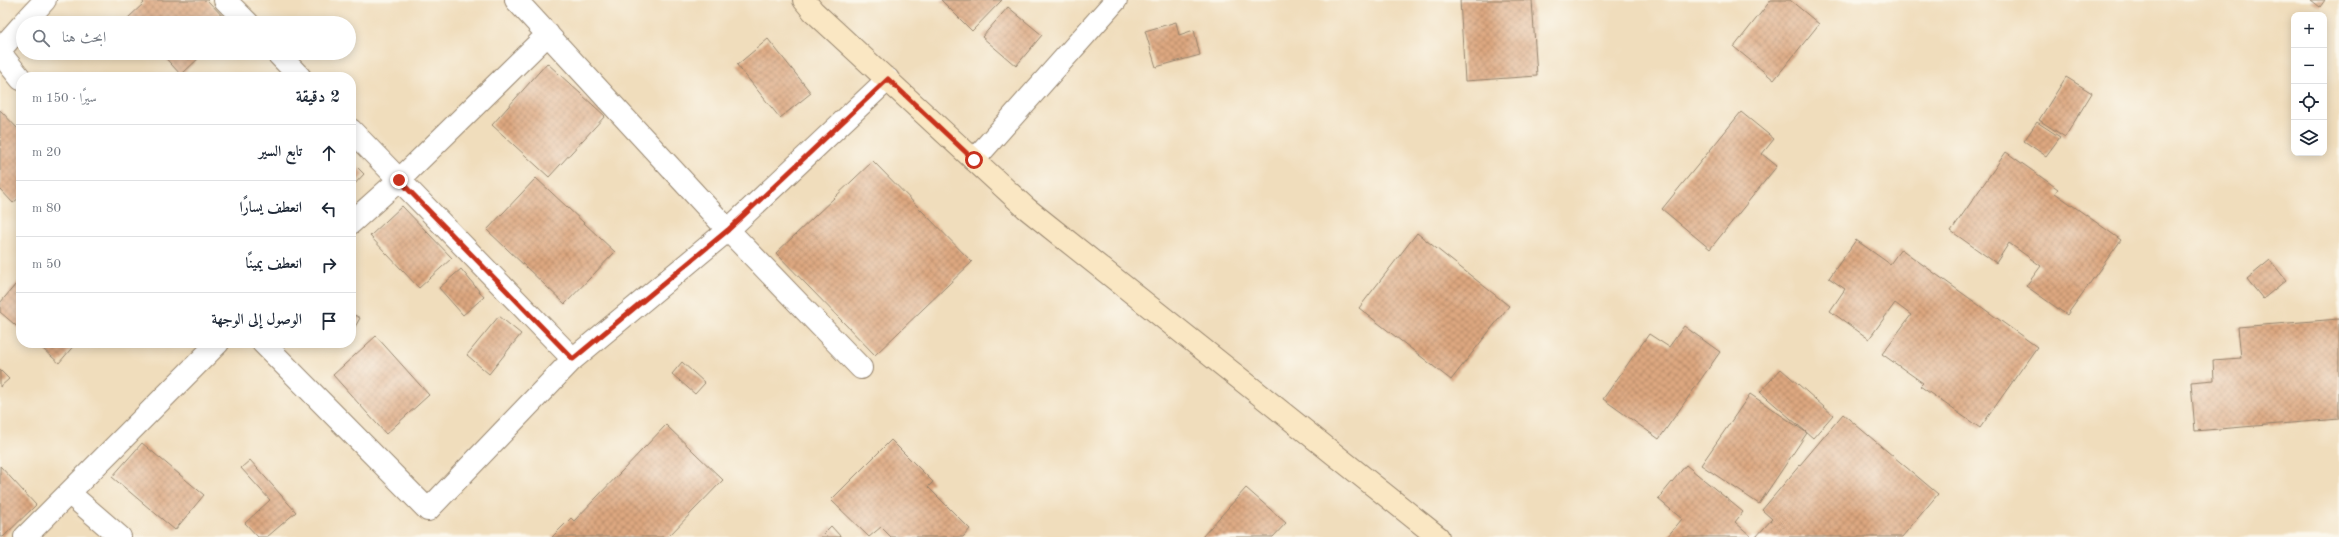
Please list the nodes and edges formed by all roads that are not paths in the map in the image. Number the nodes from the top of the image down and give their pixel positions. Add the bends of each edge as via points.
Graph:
1 (45, 0) edge
2 (225, 0) edge
3 (516, 0) edge
4 (804, 0) edge
5 (1116, 0) edge
6 (31, 16) edge
7 (241, 16) edge
8 (16, 33) edge
9 (548, 34) junction
10 (0, 52) edge
11 (283, 60) edge
12 (295, 72) edge
13 (16, 73) edge
14 (888, 79) junction
15 (356, 135) edge
16 (974, 160) junction
17 (399, 180) junction
18 (356, 219) edge
19 (728, 230) junction
20 (213, 348) edge
21 (268, 348) edge
22 (573, 359) junction
23 (861, 368) dead end
24 (70, 493) junction
25 (25, 537) edge
26 (120, 537) edge
27 (1438, 537) edge

1 - 6 street
2 - 7 street
3 - 9 street
4 - 14 street
5 - 16 street
8 - 10 street
9 - 17 street
9 - 19 street
10 - 13 street
11 - 12 street
14 - 16 street
14 - 19 street
15 - 17 street
16 - 27 street via 1026,208
17 - 18 street
17 - 22 street
19 - 22 street
19 - 23 street
20 - 24 street
21 - 22 street via 428,510
24 - 25 street
24 - 26 street

